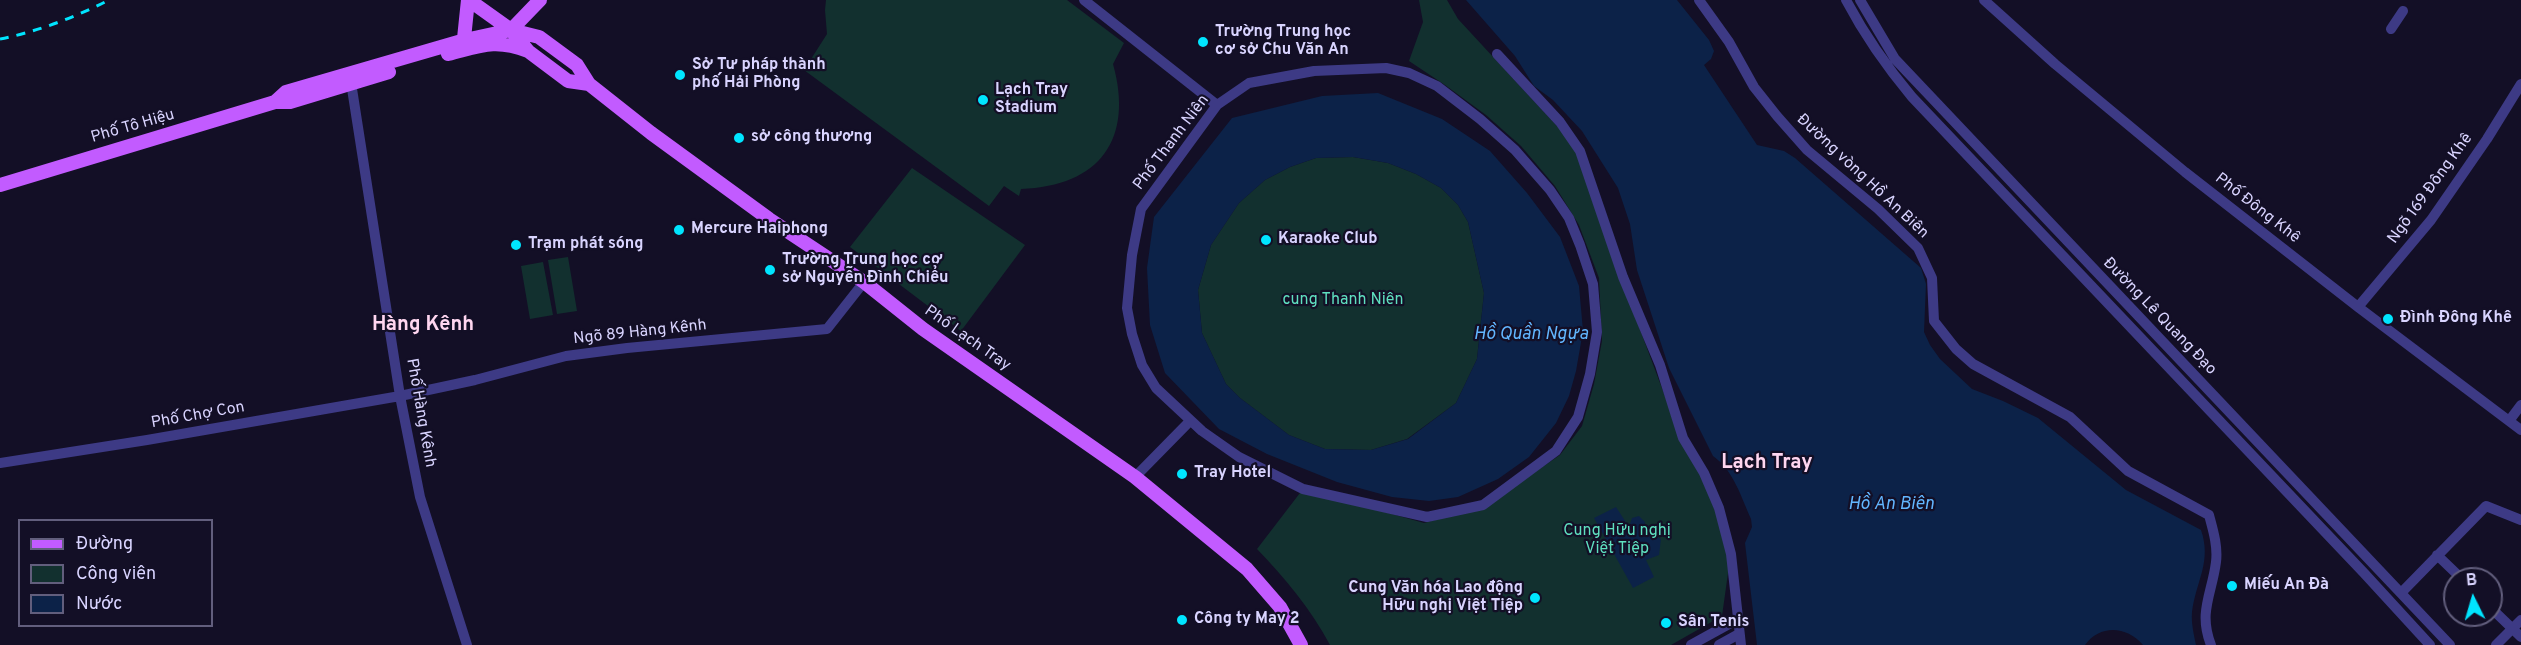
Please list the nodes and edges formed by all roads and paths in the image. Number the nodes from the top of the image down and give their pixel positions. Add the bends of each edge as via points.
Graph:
1 (468, 0) edge
2 (540, 0) edge
3 (1084, 0) edge
4 (1700, 0) edge
5 (1846, 0) edge
6 (1860, 0) edge
7 (1984, 0) edge
8 (2403, 11) dead end
9 (2391, 29) dead end
10 (511, 30) junction
11 (464, 45) junction
12 (528, 51) junction
13 (1497, 54) dead end
14 (350, 78) junction
15 (589, 84) junction
16 (2521, 84) edge
17 (1217, 105) junction
18 (0, 185) edge
19 (864, 282) junction
20 (2358, 307) junction
21 (400, 396) junction
22 (2521, 405) edge
23 (1190, 421) junction
24 (2509, 421) junction
25 (2521, 430) edge
26 (0, 463) edge
27 (1135, 477) junction
28 (2521, 520) edge
29 (2437, 555) junction
30 (2450, 567) edge
31 (2401, 593) junction
32 (1738, 619) junction
33 (2503, 620) edge
34 (2521, 620) edge
35 (2512, 629) junction
36 (2521, 637) edge
37 (1740, 640) edge
38 (467, 645) edge
39 (1301, 645) edge
40 (1691, 645) edge
41 (1719, 645) edge
42 (2211, 645) edge
43 (2430, 645) edge
44 (2450, 645) edge
45 (2496, 645) edge

1 - 10 main road
1 - 11 main road
2 - 10 main road
3 - 17 street
4 - 42 street, Đường vòng Hồ An Biên via 1754,87 1777,116 1808,150 1918,248 1932,278 1934,321 1956,350 1973,364 2070,417 2128,471 2209,515 2216,560 2204,612
5 - 43 street, Đường Lê Quang Đạo via 1881,60 1912,97
6 - 31 street, Đường Lê Quang Đạo via 1895,59
7 - 20 street, Phố Đông Khê via 2109,111
8 - 9 street
10 - 11 main road, Phố Tô Hiệu
10 - 12 main road, Phố Lạch Tray
10 - 15 main road, Phố Lạch Tray via 544,40 578,65
11 - 12 main road, Phố Tô Hiệu via 510,44
11 - 14 main road, Phố Tô Hiệu
12 - 15 main road, Phố Lạch Tray via 568,81
13 - 32 street via 1560,122 1580,151 1623,277 1660,365 1683,438 1719,508 1731,554
14 - 18 main road, Phố Tô Hiệu via 290,102 275,102
14 - 21 street, Phố Hàng Kênh
15 - 19 main road, Phố Lạch Tray via 769,219
16 - 20 street, Ngõ 169 Đông Khê via 2431,220
17 - 23 street, Phố Thanh Niên via 1141,209 1127,308 1142,365 1156,388
17 - 23 street, Phố Thanh Niên via 1249,82 1314,70 1386,68 1437,86 1515,150 1569,218 1593,284 1597,332 1578,417 1557,451 1483,505 1427,517 1303,489 1239,457
19 - 21 street, Ngõ 89 Hàng Kênh via 827,329 566,356
19 - 27 main road, Phố Lạch Tray via 923,329
20 - 24 street, Phố Đông Khê
21 - 26 street, Phố Chợ Con
21 - 38 street, Phố Hàng Kênh via 420,497
22 - 24 street
23 - 27 street
24 - 25 street, Phố Đông Khê
27 - 39 main road, Phố Lạch Tray via 1247,569 1280,607
28 - 29 street via 2486,506
29 - 30 street
29 - 31 street
31 - 44 street, Đường Lê Quang Đạo
32 - 37 street
32 - 40 street
33 - 35 street
34 - 35 street
35 - 36 street
35 - 45 street
37 - 41 street

